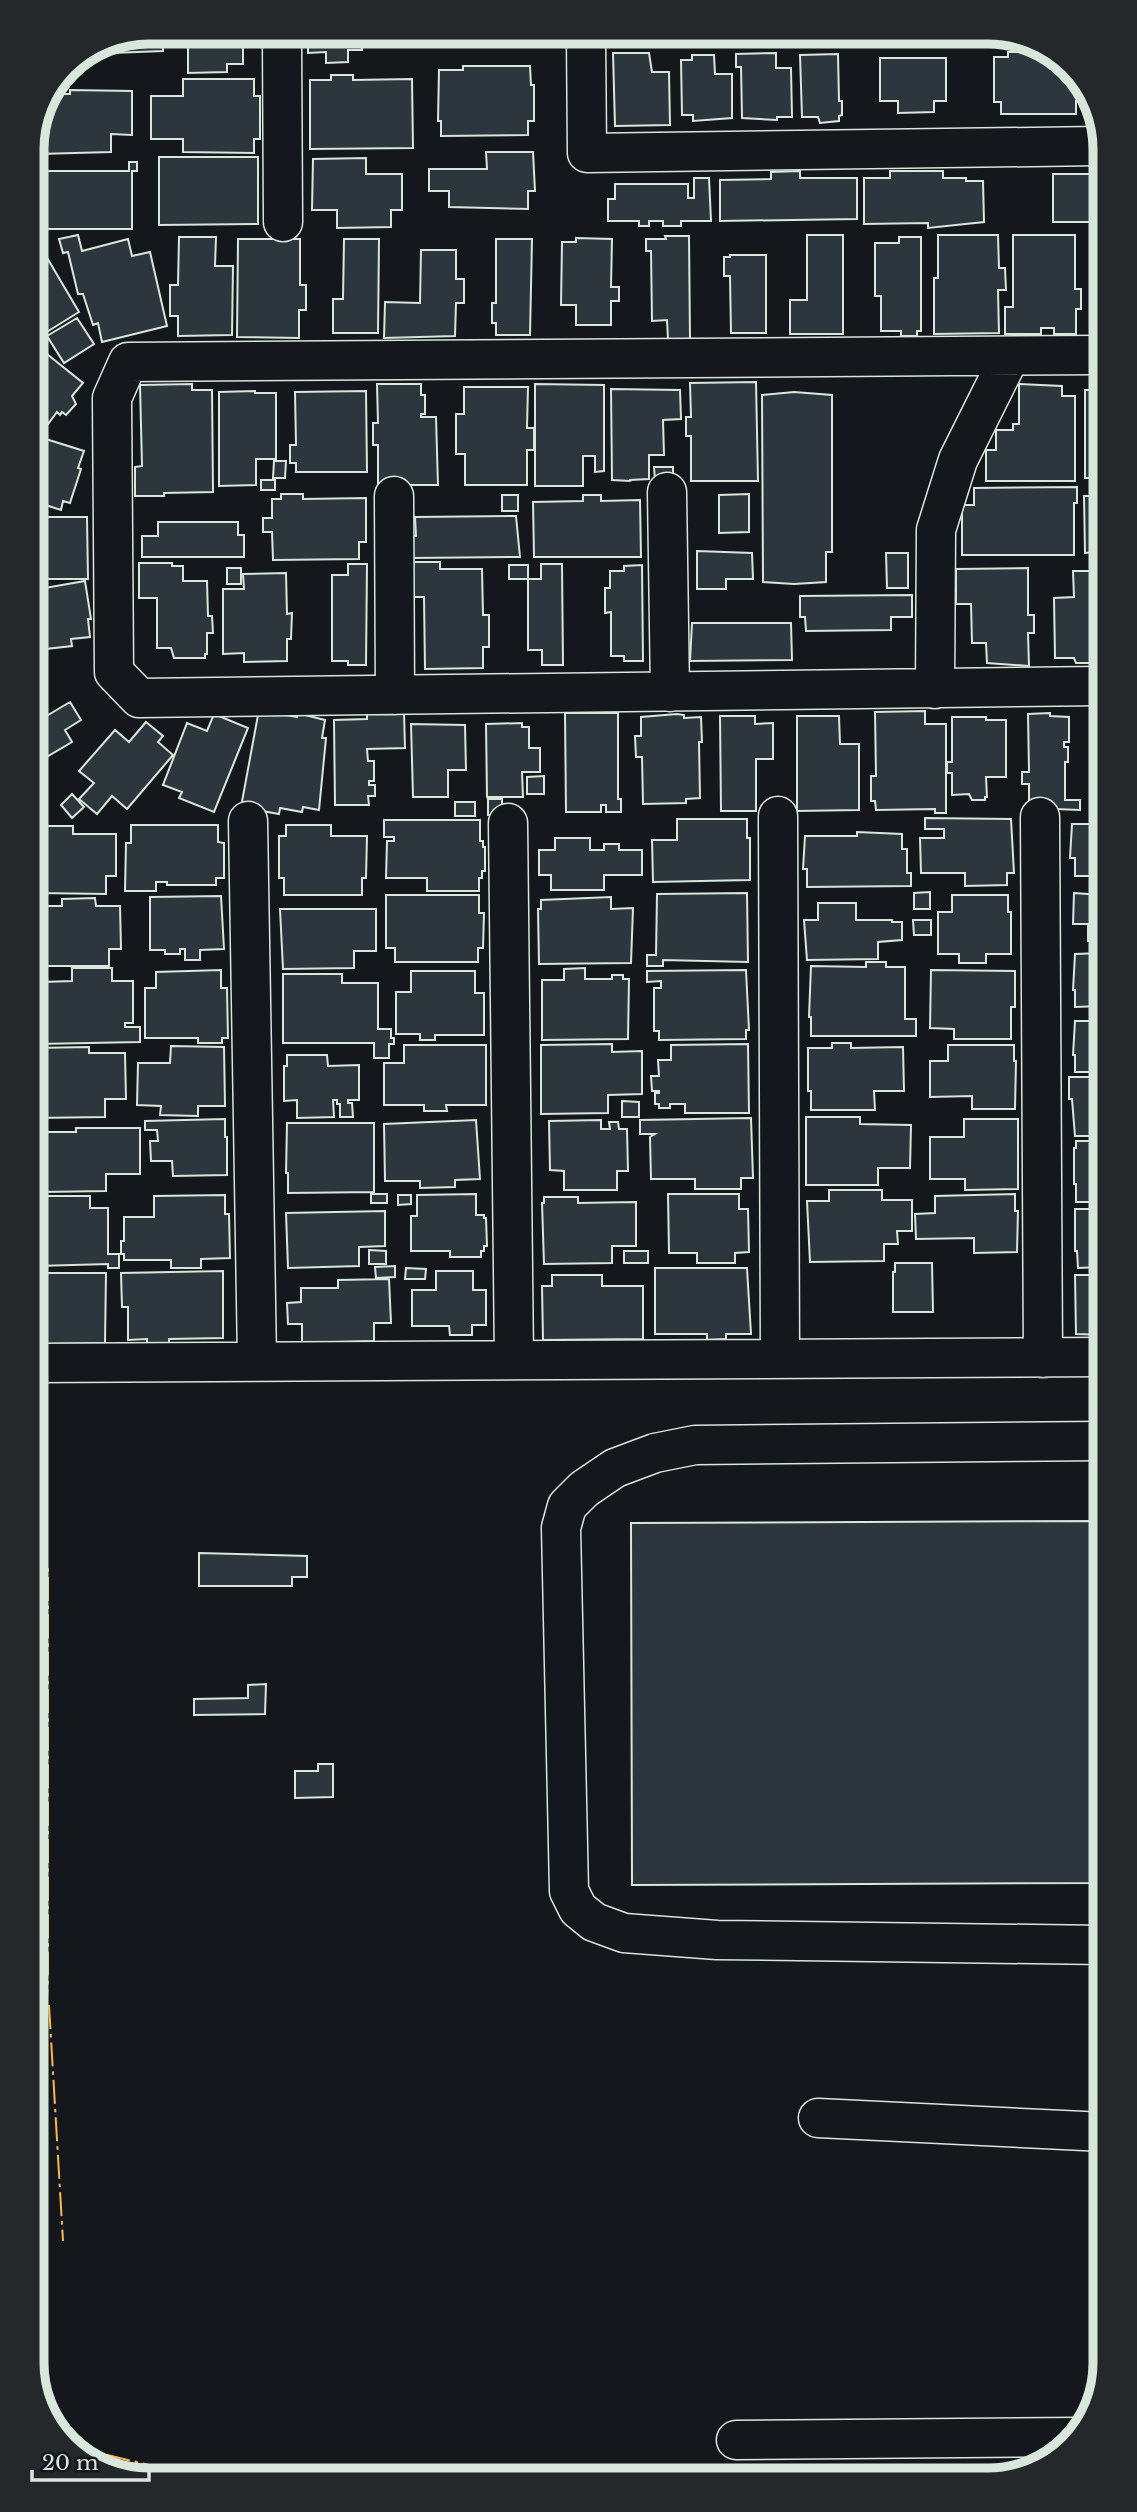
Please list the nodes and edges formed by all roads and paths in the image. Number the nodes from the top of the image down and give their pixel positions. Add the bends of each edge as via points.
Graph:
1 (282, 44) edge
2 (586, 44) edge
3 (1093, 146) edge
4 (282, 222) dead end
5 (1093, 355) edge
6 (1010, 356) junction
7 (667, 492) dead end
8 (394, 496) dead end
9 (1093, 686) edge
10 (935, 689) junction
11 (670, 692) junction
12 (395, 695) junction
13 (778, 816) dead end
14 (1040, 817) dead end
15 (248, 821) dead end
16 (508, 823) dead end
17 (1044, 1357) junction
18 (1093, 1357) edge
19 (780, 1359) junction
20 (514, 1360) junction
21 (257, 1362) junction
22 (44, 1363) edge
23 (1093, 1441) edge
24 (1093, 1945) edge
25 (818, 2118) dead end
26 (1093, 2131) edge
27 (1064, 2437) edge
28 (736, 2440) dead end

1 - 4 lane
2 - 3 lane via 587,153
5 - 6 lane
6 - 10 lane via 958,460 936,530
6 - 12 lane via 128,362 112,398 114,673 139,698
7 - 11 lane
8 - 12 lane
9 - 10 lane
10 - 11 lane
11 - 12 lane
13 - 19 lane
14 - 17 lane
15 - 21 lane
16 - 20 lane
17 - 18 lane
17 - 19 lane
19 - 20 lane
20 - 21 lane
21 - 22 lane
23 - 24 lane via 695,1445 615,1468 567,1506 561,1528 569,1891 578,1909 594,1922 624,1933 717,1940
25 - 26 lane
27 - 28 lane

